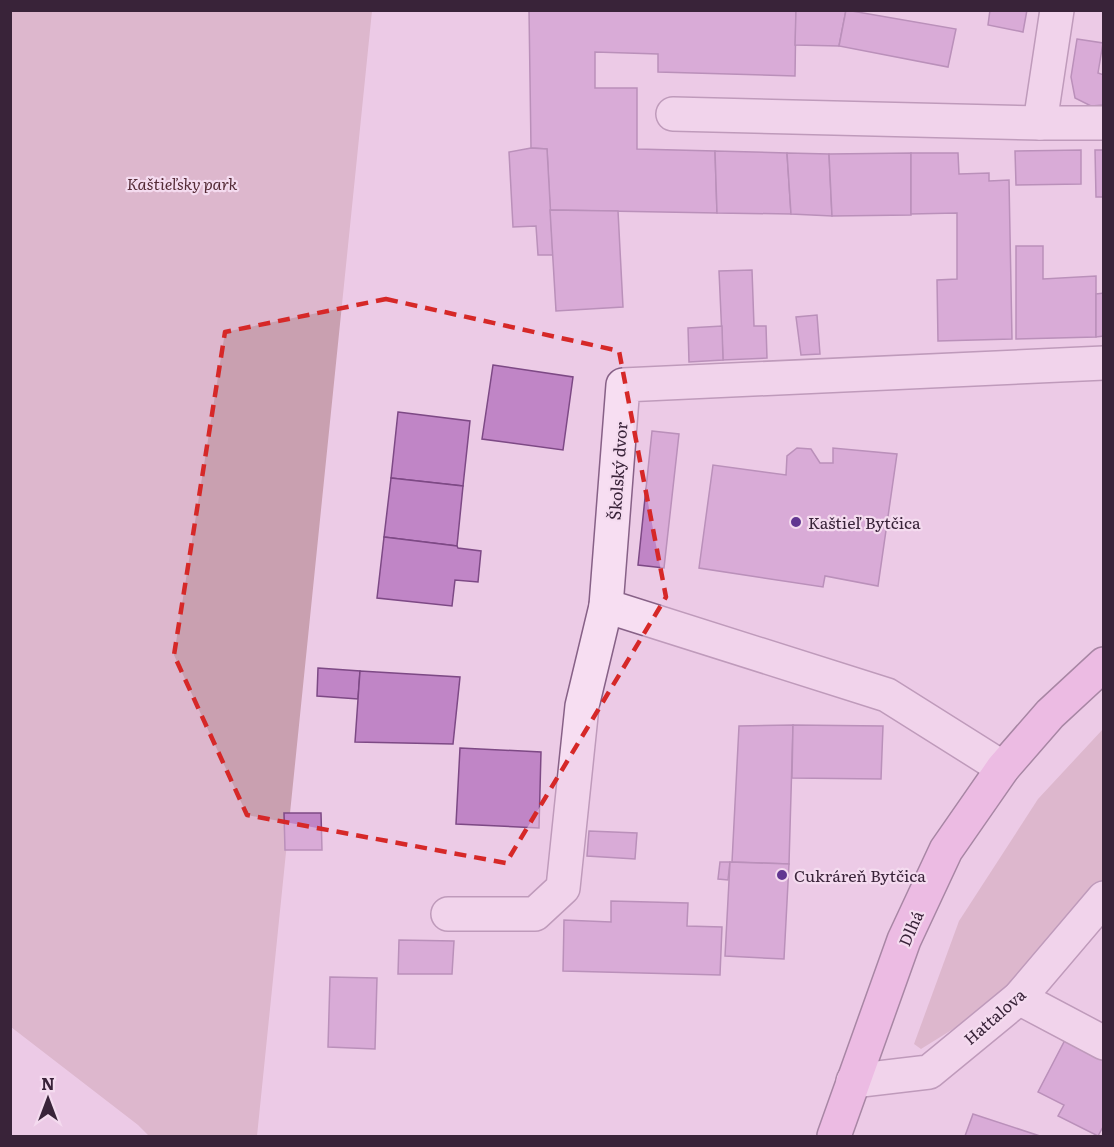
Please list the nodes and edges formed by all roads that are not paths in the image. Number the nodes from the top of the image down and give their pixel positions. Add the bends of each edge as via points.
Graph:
1 (1056, 10) edge
2 (673, 114) dead end
3 (1040, 123) junction
4 (1104, 123) edge
5 (1104, 363) edge
6 (606, 606) junction
7 (1104, 664) edge
8 (1003, 768) junction
9 (1104, 898) edge
10 (448, 914) dead end
11 (1018, 998) junction
12 (1104, 1043) edge
13 (853, 1081) junction
14 (834, 1137) edge

1 - 3 street
2 - 3 street
3 - 4 street
5 - 6 street, Školský dvor via 623,385
6 - 8 street via 887,695
6 - 10 street via 582,706 563,888 535,914
7 - 8 main road, Dlhá via 1050,714
8 - 13 main road, Dlhá via 946,850 904,940
9 - 11 street, Hattalova
11 - 12 street
11 - 13 street, Hattalova via 929,1072
13 - 14 main road, Dlhá

